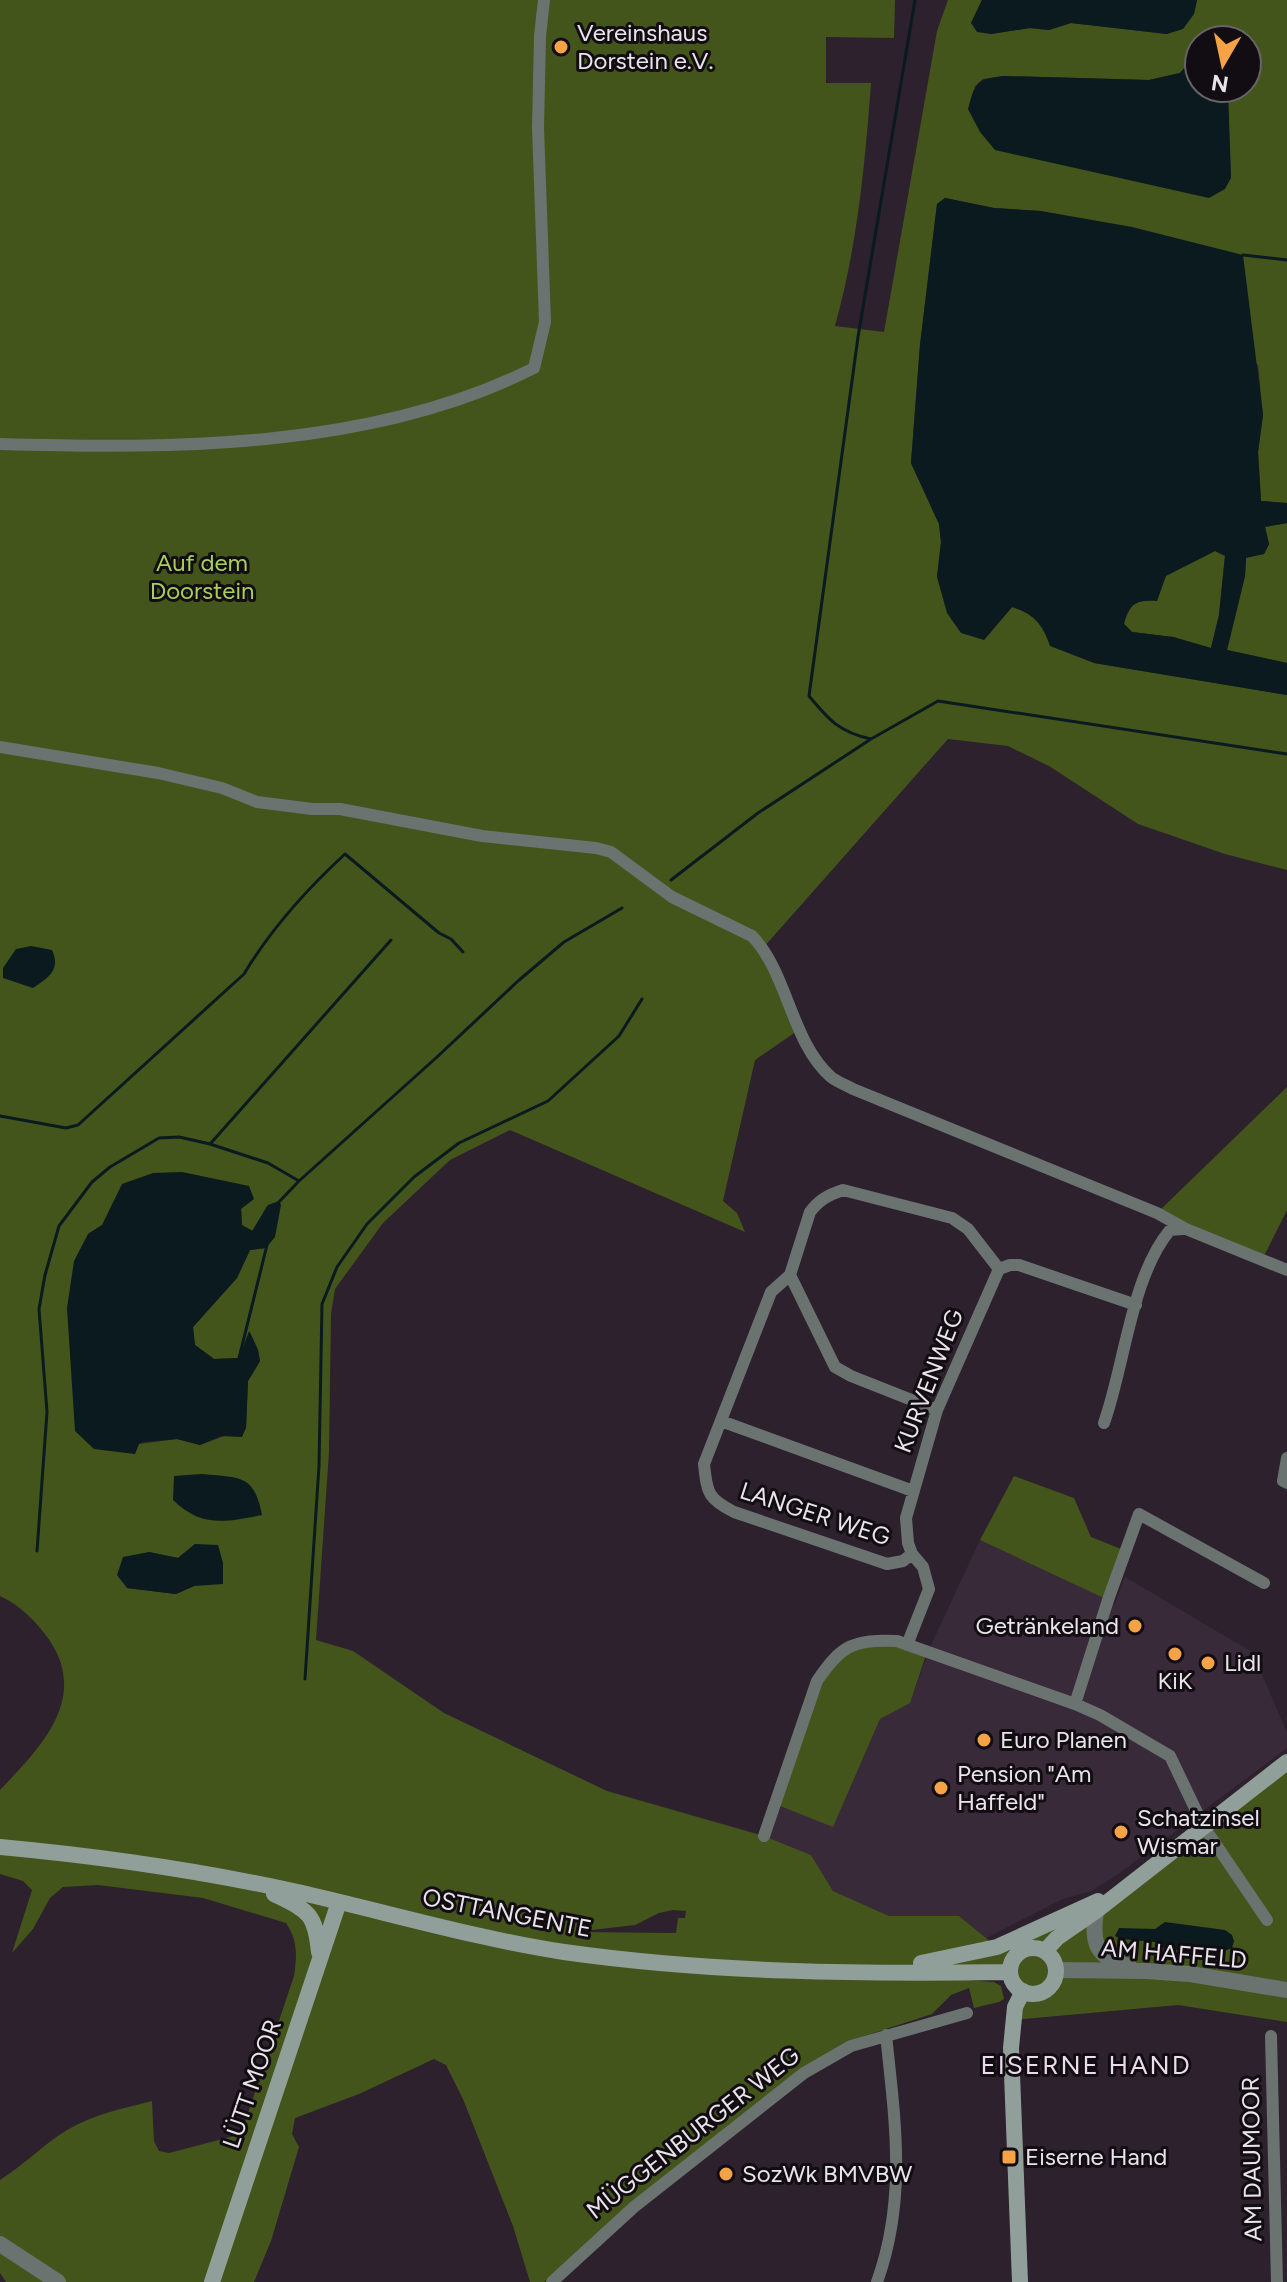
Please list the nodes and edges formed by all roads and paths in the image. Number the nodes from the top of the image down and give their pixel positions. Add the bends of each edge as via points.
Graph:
1 (544, 0) edge
2 (0, 444) edge
3 (0, 747) edge
4 (1186, 1229) junction
5 (999, 1269) junction
6 (1287, 1270) edge
7 (790, 1275) junction
8 (1136, 1305) junction
9 (937, 1410) junction
10 (721, 1421) junction
11 (1104, 1423) dead end
12 (1287, 1458) edge
13 (1287, 1483) edge
14 (913, 1491) junction
15 (912, 1554) junction
16 (1264, 1583) dead end
17 (907, 1645) junction
18 (1075, 1704) junction
19 (1287, 1762) edge
20 (1204, 1827) junction
21 (764, 1836) dead end
22 (0, 1847) edge
23 (256, 1884) junction
24 (1118, 1893) junction
25 (339, 1902) junction
26 (1096, 1911) junction
27 (1267, 1920) dead end
28 (1045, 1951) junction
29 (320, 1957) junction
30 (1056, 1970) junction
31 (853, 1971) junction
32 (1146, 1971) junction
33 (1010, 1972) junction
34 (1287, 1990) edge
35 (1023, 1991) junction
36 (967, 2013) dead end
37 (886, 2035) junction
38 (1271, 2036) dead end
39 (0, 2244) edge
40 (58, 2282) edge
41 (212, 2282) edge
42 (552, 2282) edge
43 (877, 2282) edge
44 (1020, 2282) edge
45 (1277, 2282) edge

1 - 2 street via 538,128 545,322 534,368 445,406 381,422 156,447
3 - 4 street via 158,773 257,802 340,809 482,836 611,852 655,887 752,936 763,948 816,1059 831,1077
4 - 6 street
4 - 8 street via 1170,1230 1156,1246
5 - 7 street, LANGER WEG via 968,1229 952,1218 843,1190 828,1195 810,1212
5 - 8 street via 1019,1265
5 - 9 street, KURVENWEG
7 - 9 street via 835,1367
7 - 10 street, LANGER WEG via 771,1292
8 - 11 street
9 - 14 street, KURVENWEG
10 - 14 street
10 - 15 street, LANGER WEG via 704,1464 709,1494 717,1504 887,1564
12 - 13 street
14 - 15 street, KURVENWEG via 906,1518
15 - 17 street, KURVENWEG via 923,1567 929,1589
16 - 18 street via 1139,1514
17 - 18 street
17 - 21 street via 874,1640 849,1644 831,1659 817,1681
18 - 20 street via 1170,1756
19 - 20 main road
20 - 24 main road
20 - 27 street
22 - 23 main road, OSTTANGENTE via 111,1859
23 - 25 main road, OSTTANGENTE
23 - 29 main road via 305,1910 317,1926
24 - 26 main road
24 - 31 main road via 997,1947
25 - 29 main road, LÜTT MOOR
25 - 31 main road, OSTTANGENTE via 492,1938 681,1967
26 - 28 main road
26 - 32 street via 1098,1949 1112,1962
28 - 30 main road
28 - 33 main road via 1025,1949 1013,1959
29 - 41 main road, LÜTT MOOR
30 - 32 street, AM HAFFELD
30 - 35 main road via 1045,1990
31 - 33 main road, OSTTANGENTE
32 - 34 street, AM HAFFELD
33 - 35 main road
35 - 44 main road via 1015,2007 1011,2048
36 - 37 street, MÜGGENBURGER WEG
37 - 42 street, MÜGGENBURGER WEG via 851,2046 804,2073 634,2207
37 - 43 street via 898,2143 897,2197
38 - 45 street, AM DAUMOOR
39 - 40 street

